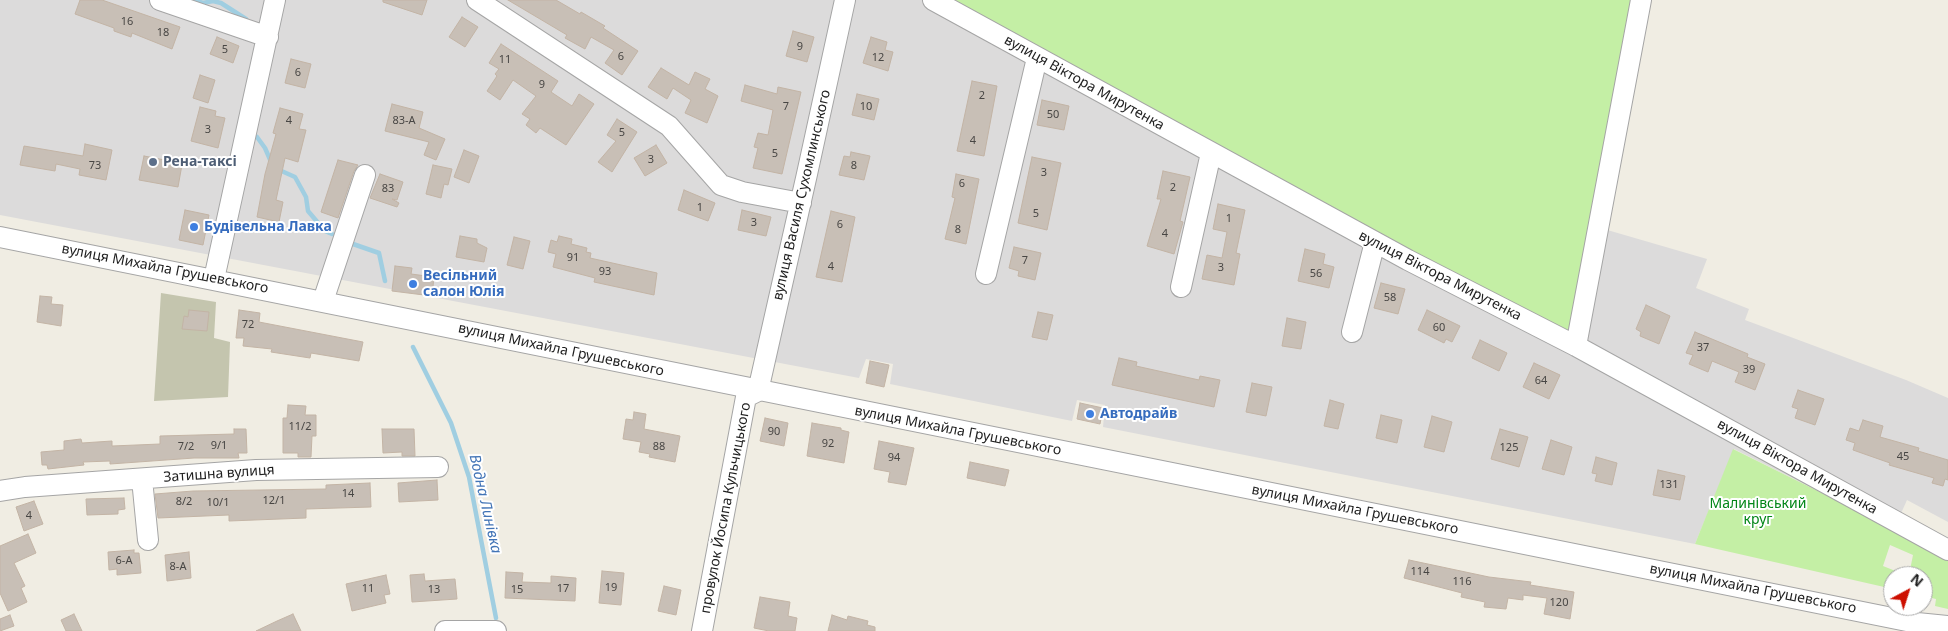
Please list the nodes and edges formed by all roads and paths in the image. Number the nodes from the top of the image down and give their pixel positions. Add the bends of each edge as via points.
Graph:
1 (160, 0) edge
2 (276, 0) edge
3 (477, 0) edge
4 (845, 0) edge
5 (933, 0) edge
6 (1642, 0) edge
7 (268, 36) junction
8 (1037, 58) junction
9 (1211, 153) junction
10 (365, 175) dead end
11 (801, 203) junction
12 (0, 237) edge
13 (1375, 242) junction
14 (986, 274) dead end
15 (214, 279) junction
16 (1181, 287) dead end
17 (323, 301) junction
18 (1352, 332) dead end
19 (1576, 346) junction
20 (758, 391) junction
21 (438, 467) dead end
22 (142, 479) junction
23 (0, 491) edge
24 (148, 540) dead end
25 (1946, 550) edge
26 (1937, 625) edge
27 (445, 631) edge
28 (496, 631) edge
29 (702, 631) edge

1 - 7 street
2 - 7 street
3 - 11 street via 669,126 720,185
4 - 11 street, вулиця Василя Сухомлинського
5 - 8 street, вулиця Віктора Мирутенка
6 - 19 street
7 - 15 street
8 - 9 street, вулиця Віктора Мирутенка
8 - 14 street
9 - 13 street, вулиця Віктора Мирутенка
9 - 16 street
10 - 17 street
11 - 20 street, вулиця Василя Сухомлинського
12 - 15 street, вулиця Михайла Грушевського
13 - 18 street
13 - 19 street, вулиця Віктора Мирутенка
15 - 17 street, вулиця Михайла Грушевського
17 - 20 street, вулиця Михайла Грушевського
19 - 25 street, вулиця Віктора Мирутенка
20 - 26 street, вулиця Михайла Грушевського
20 - 29 street, провулок Йосипа Кульчицького via 746,397
21 - 22 street, Затишна вулиця via 256,470
22 - 23 street, Затишна вулиця
22 - 24 street
27 - 28 street

